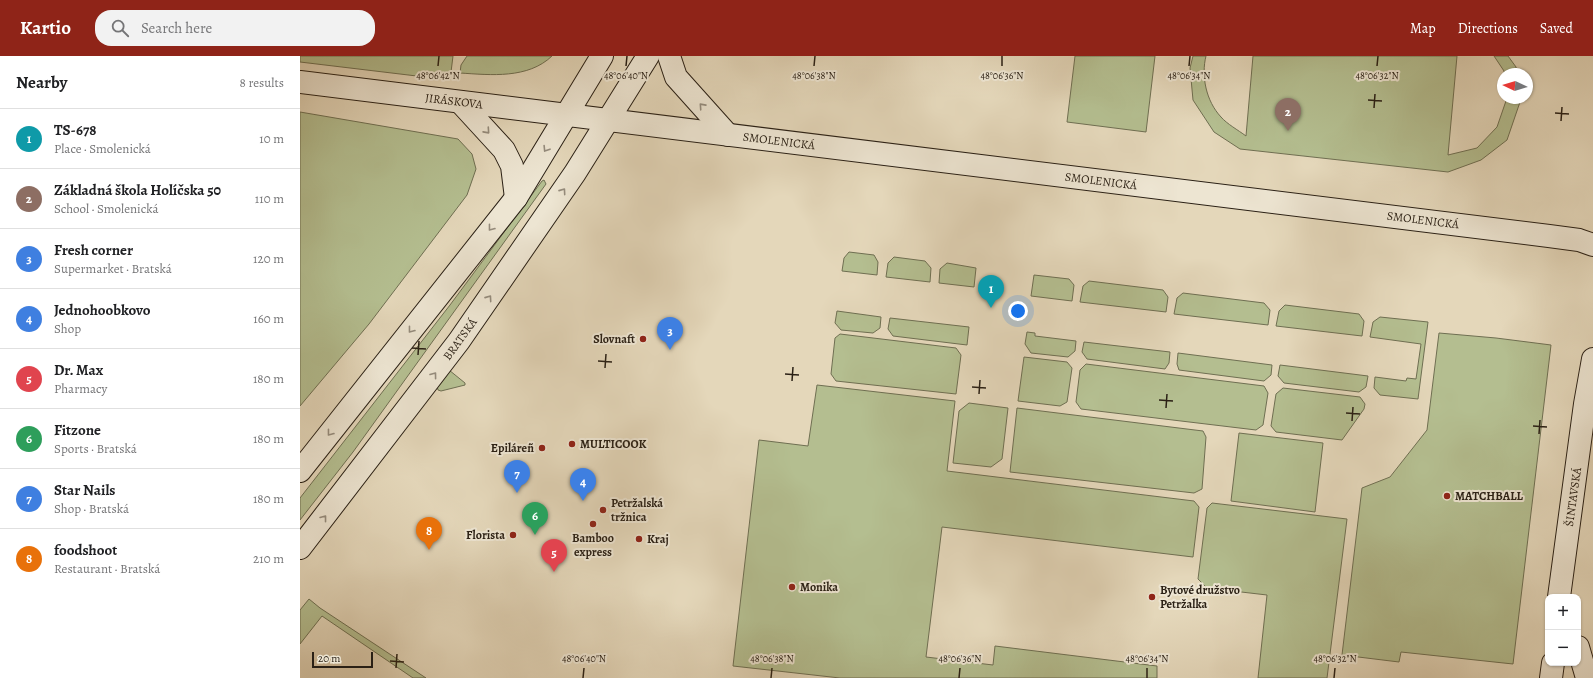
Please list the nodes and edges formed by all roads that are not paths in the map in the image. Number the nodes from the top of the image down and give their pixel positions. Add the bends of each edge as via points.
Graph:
1 (602, 56) edge
2 (648, 56) edge
3 (669, 56) edge
4 (300, 82) edge
5 (460, 102) junction
6 (567, 116) junction
7 (608, 120) junction
8 (728, 135) junction
9 (516, 198) junction
10 (1593, 245) edge
11 (1593, 359) edge
12 (300, 471) edge
13 (300, 548) edge
14 (1561, 594) edge
15 (1581, 657) edge
16 (1553, 666) edge
17 (1552, 678) edge
18 (1587, 678) edge

1 - 6 street
2 - 7 street, BRATSKÁ
8 -> 3 street via 676,77
4 - 5 street, JIRÁSKOVA
5 - 6 street, JIRÁSKOVA
5 -> 9 street via 504,150 512,166
6 - 7 street, JIRÁSKOVA
6 -> 9 street
7 - 8 street, SMOLENICKÁ
13 -> 7 street, BRATSKÁ via 459,341 575,173
8 - 10 street, SMOLENICKÁ via 1550,236 1579,240
9 -> 12 street
11 - 14 street, ŠINTAVSKÁ
15 - 18 street
16 - 17 street

